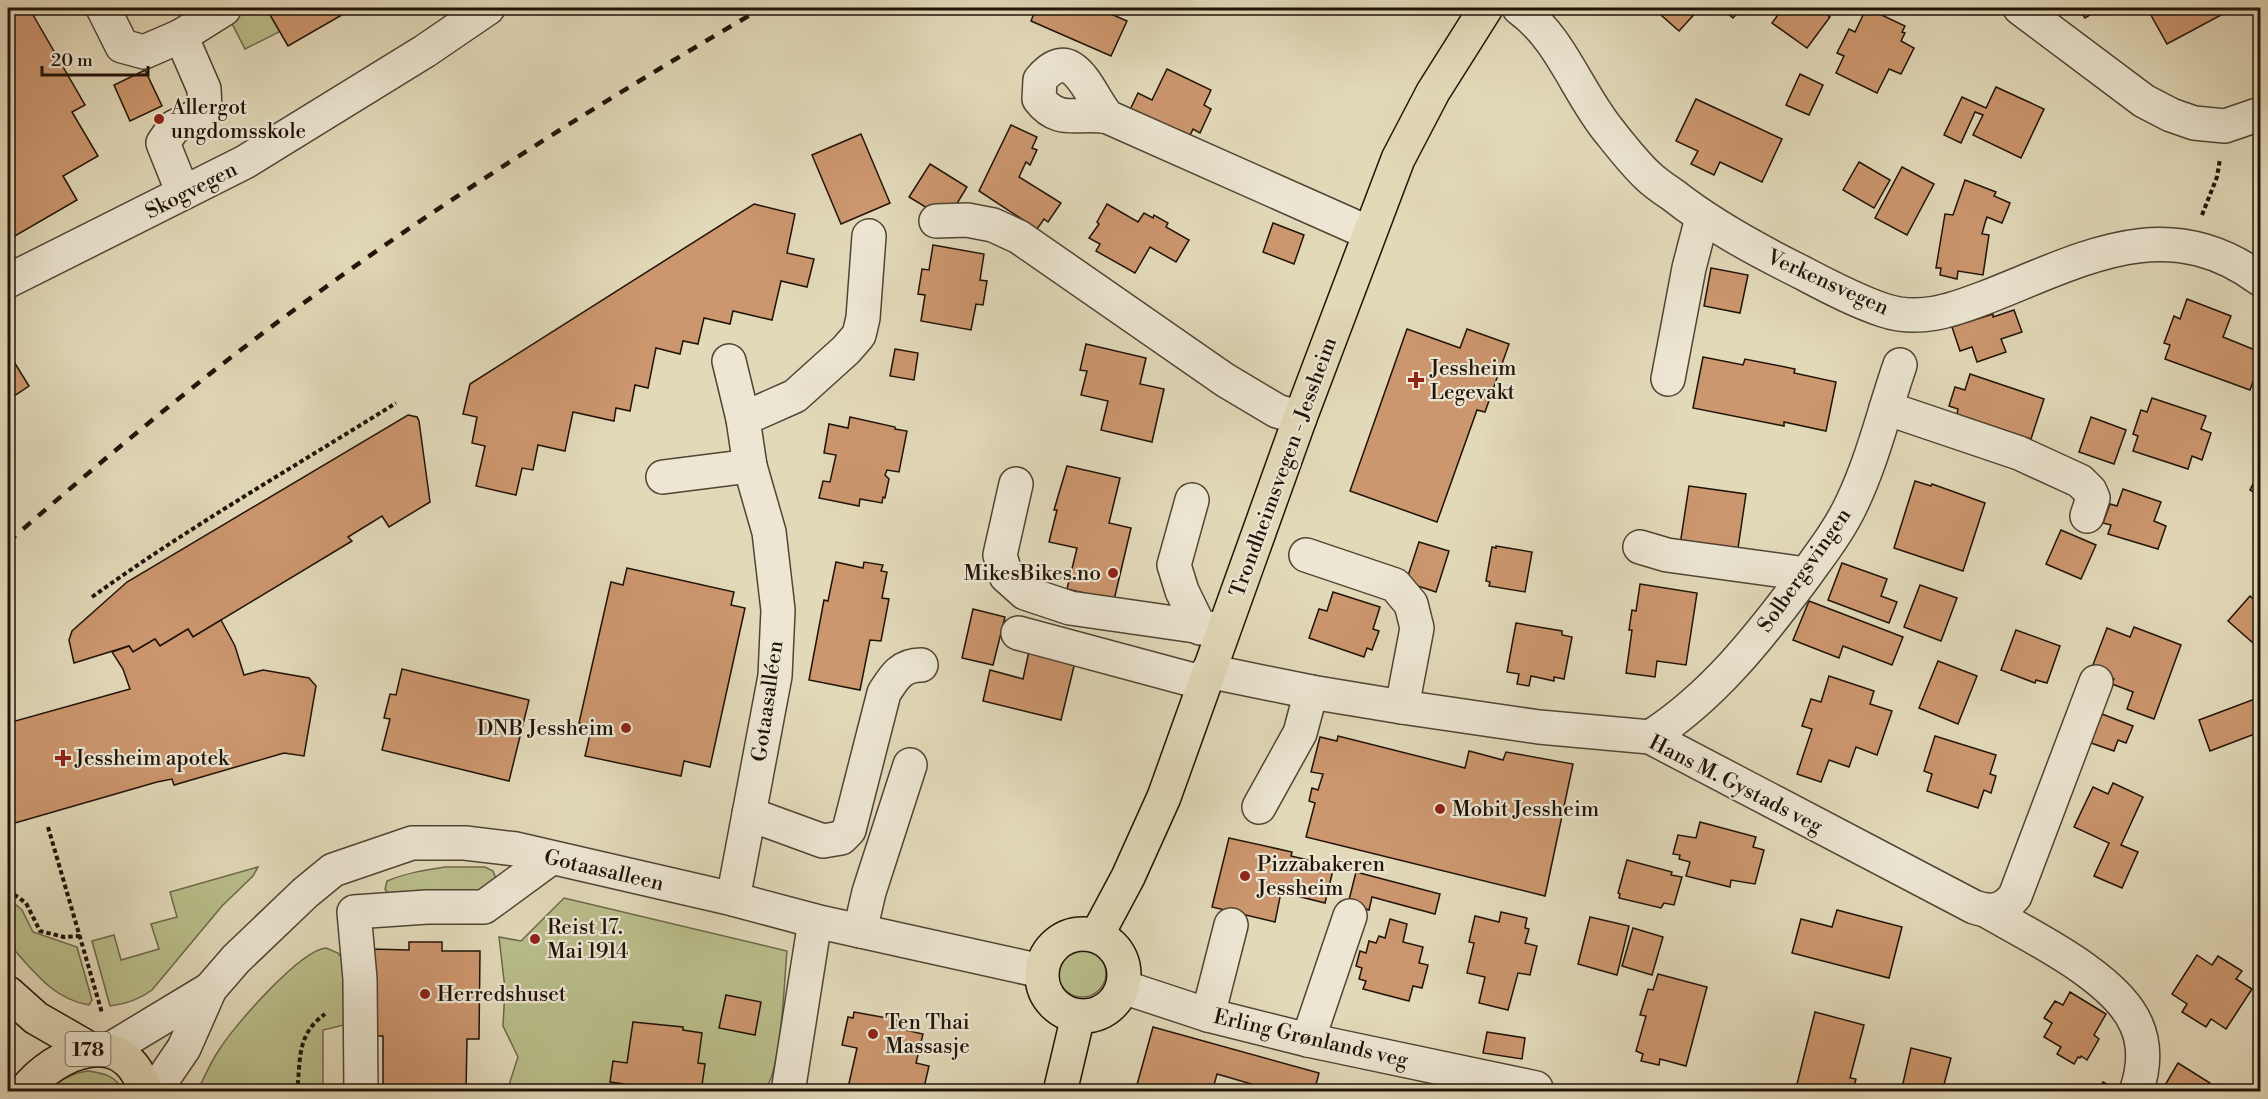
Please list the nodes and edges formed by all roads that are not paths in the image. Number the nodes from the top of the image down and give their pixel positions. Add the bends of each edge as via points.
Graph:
1 (102, 8) edge
2 (488, 8) edge
3 (1486, 8) edge
4 (1519, 8) edge
5 (2020, 8) edge
6 (224, 9) edge
7 (181, 36) junction
8 (2260, 114) edge
9 (1108, 117) dead end
10 (183, 193) junction
11 (1702, 218) junction
12 (936, 221) dead end
13 (1369, 234) junction
14 (869, 236) dead end
15 (2260, 279) edge
16 (8, 281) edge
17 (729, 361) dead end
18 (1900, 365) dead end
19 (1668, 378) dead end
20 (1886, 408) junction
21 (1300, 418) junction
22 (742, 419) junction
23 (750, 466) junction
24 (663, 477) dead end
25 (1016, 483) dead end
26 (1192, 500) dead end
27 (2087, 516) dead end
28 (1641, 547) dead end
29 (1306, 555) dead end
30 (1806, 574) junction
31 (1211, 629) junction
32 (1018, 633) dead end
33 (921, 665) dead end
34 (1206, 677) junction
35 (2096, 682) dead end
36 (1311, 692) junction
37 (1402, 707) junction
38 (1650, 737) junction
39 (910, 765) dead end
40 (1259, 807) dead end
41 (749, 814) junction
42 (551, 858) junction
43 (333, 870) junction
44 (733, 899) junction
45 (1987, 911) junction
46 (354, 912) junction
47 (1350, 916) dead end
48 (815, 921) junction
49 (1231, 924) dead end
50 (860, 931) junction
51 (1097, 935) junction
52 (1041, 971) junction
53 (1123, 987) junction
54 (210, 989) junction
55 (8, 993) edge
56 (1208, 1015) junction
57 (1078, 1016) junction
58 (1308, 1040) junction
59 (100, 1049) junction
60 (1536, 1088) dead end
61 (24, 1092) edge
62 (145, 1092) edge
63 (154, 1092) edge
64 (361, 1092) edge
65 (788, 1092) edge
66 (1060, 1092) edge
67 (2136, 1092) edge

1 - 7 street via 122,46 144,52
2 - 10 street, Skogvegen via 244,162
3 - 13 main road, Trondheimsvegen - Jessheim via 1413,130
4 - 11 street, Verkensvegen via 1544,31 1607,129 1648,176
5 - 8 street via 2144,101 2171,115 2194,123 2225,126
6 - 7 street
7 - 10 street via 204,89 205,112 174,127 163,143
9 - 13 street
10 - 16 street, Skogvegen
11 - 15 street, Verkensvegen via 1823,284 1883,310 1916,317 1962,306 2103,252 2134,245 2191,246 2226,257
11 - 19 street
12 - 21 street via 967,220 993,225 1019,237 1225,380 1277,411
13 - 21 main road, Trondheimsvegen - Jessheim
14 - 22 street via 859,335 795,396
17 - 22 street, Gotaasalléen
18 - 20 street, Solbergsvingen
20 - 27 street via 2019,453 2080,481 2093,498
20 - 30 street, Solbergsvingen via 1851,506
21 - 31 main road, Trondheimsvegen - Jessheim
22 - 23 street, Gotaasalléen
23 - 24 street
23 - 41 street, Gotaasalléen via 769,532 778,610 775,676
25 - 31 street via 1000,555 1006,576 1025,593 1070,608
26 - 31 street via 1174,565 1182,591
28 - 30 street via 1667,555
29 - 37 street via 1395,585 1410,604 1417,628
30 - 38 street, Solbergsvingen via 1720,681 1679,718
31 - 34 main road, Trondheimsvegen - Jessheim
32 - 34 street, Hans M. Gystads veg
33 - 41 street via 909,665 894,676 884,693 849,830 841,838 823,841
34 - 36 street, Hans M. Gystads veg
34 - 51 main road, Trondheimsvegen - Jessheim via 1164,797
35 - 45 street via 2021,884 2007,906
36 - 37 street, Hans M. Gystads veg
36 - 40 street via 1300,733
37 - 38 street, Hans M. Gystads veg via 1539,727
38 - 45 street, Hans M. Gystads veg
39 - 50 street
41 - 44 street, Gotaasalléen
42 - 43 street, Gotaasalleen via 465,843 412,843
42 - 44 street, Gotaasalleen
42 - 46 street via 484,907
43 - 46 street
43 - 54 street, Gotaasalleen via 236,959
44 - 48 street, Gotaasalleen
45 - 67 street, Hans M. Gystads veg via 2083,969 2125,1005 2143,1046
46 - 64 street
47 - 58 street
48 - 50 street, Gotaasalleen
48 - 65 street
49 - 56 street
50 - 52 street, Gotaasalleen
51 - 52 main road via 1072,934 1061,939 1044,959
51 - 53 main road via 1117,950 1123,962
52 - 57 main road via 1042,984 1051,1001
53 - 56 street, Erling Grønlands veg
53 - 57 main road via 1101,1012
54 - 59 street, Gotaasalleen
54 - 63 street, Gotaasalleen via 184,1048
55 - 59 main road, 178 via 36,1018
56 - 58 street, Erling Grønlands veg
57 - 66 main road
58 - 60 street, Erling Grønlands veg
59 - 61 main road, 178 via 68,1055 50,1065
59 - 62 main road, 178 via 134,1067

